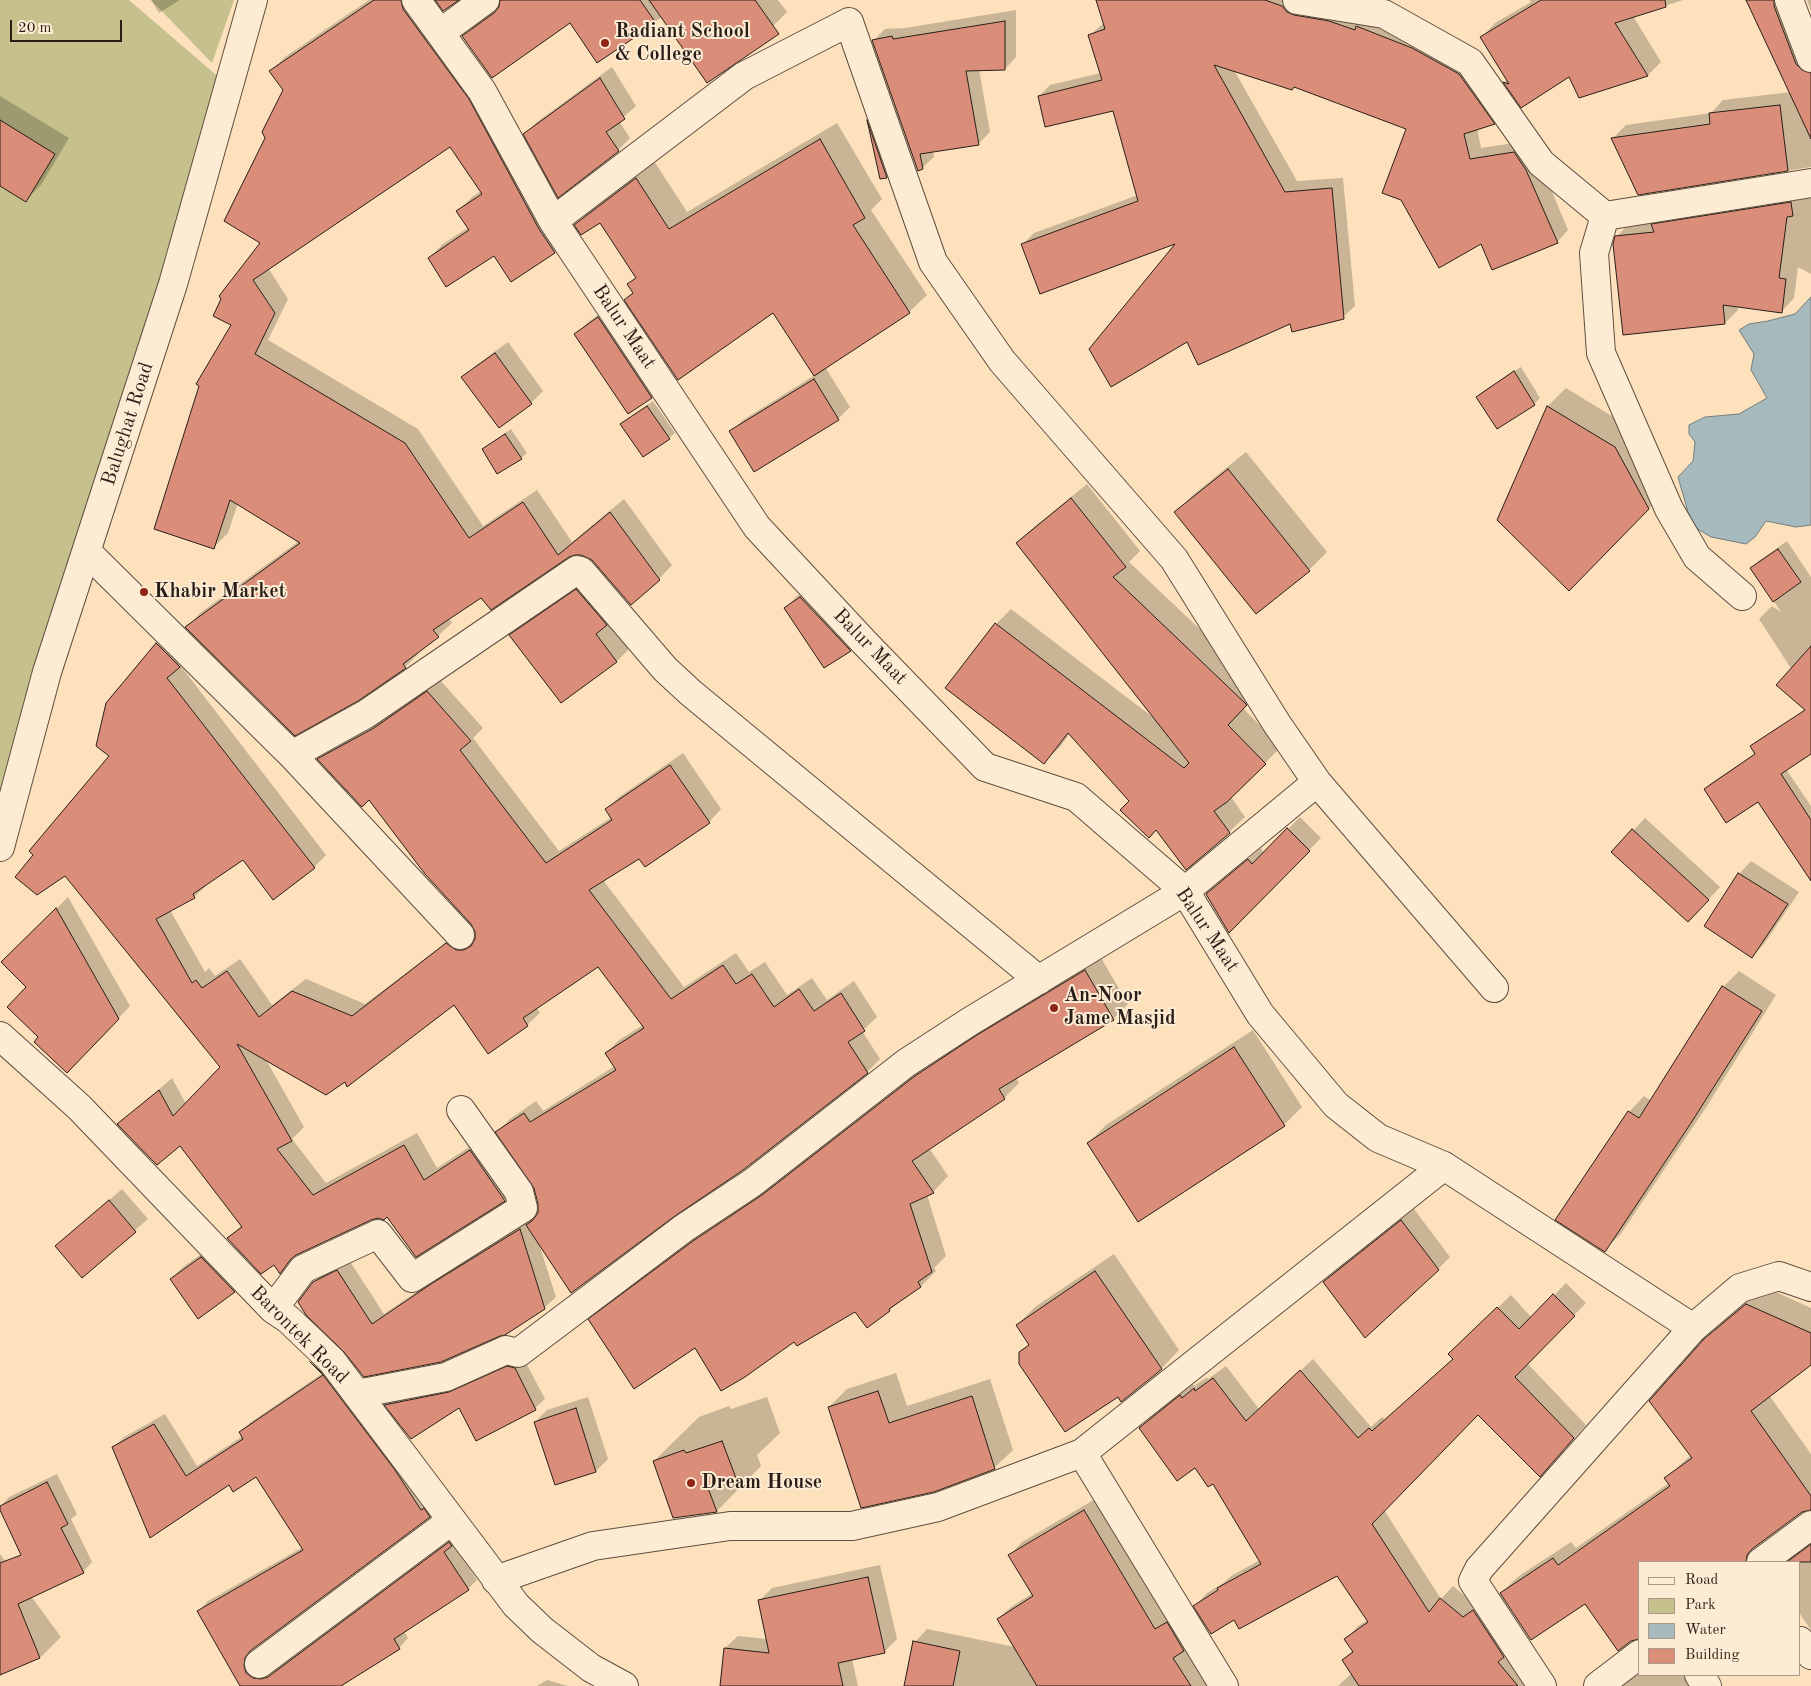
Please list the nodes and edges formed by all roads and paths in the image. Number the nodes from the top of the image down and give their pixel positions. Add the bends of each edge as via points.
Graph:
1 (253, 0) edge
2 (416, 0) edge
3 (485, 0) edge
4 (1297, 0) edge
5 (1789, 0) edge
6 (440, 34) junction
7 (1811, 58) edge
8 (1811, 182) edge
9 (1606, 216) junction
10 (553, 221) junction
11 (86, 552) junction
12 (1742, 596) dead end
13 (292, 755) junction
14 (1317, 782) junction
15 (0, 847) edge
16 (1185, 891) junction
17 (460, 936) dead end
18 (1038, 980) junction
19 (1494, 988) dead end
20 (0, 1036) edge
21 (461, 1110) dead end
22 (1444, 1166) junction
23 (1811, 1287) edge
24 (273, 1309) junction
25 (1693, 1328) junction
26 (357, 1394) junction
27 (1082, 1453) junction
28 (452, 1521) junction
29 (1811, 1525) edge
30 (1762, 1561) edge
31 (496, 1580) junction
32 (1801, 1642) edge
33 (1811, 1654) edge
34 (1638, 1656) edge
35 (258, 1664) dead end
36 (624, 1686) edge
37 (1224, 1686) edge
38 (1542, 1686) edge
39 (1598, 1686) edge

1 - 11 street, Balughat Road via 173,284
2 - 6 street, Balur Maat
3 - 6 street
4 - 9 street via 1384,14 1470,62 1541,163
5 - 7 street
6 - 10 street, Balur Maat via 482,91
8 - 9 street
9 - 12 street via 1594,253 1601,353 1669,509 1697,557
10 - 14 street via 744,76 849,22 933,262 1002,361 1174,560
10 - 16 street, Balur Maat via 757,527 863,641 985,767 1076,797
11 - 13 street
11 - 15 street, Balughat Road via 47,672
13 - 17 street
13 - 18 street via 366,714 577,570 581,571 665,669 691,693
14 - 16 street
14 - 19 street
16 - 18 street
16 - 22 street, Balur Maat via 1260,1014 1336,1105 1378,1138
18 - 26 street via 906,1063 752,1183 684,1228 518,1353 506,1350 446,1377
20 - 24 street, Barontek Road via 79,1107
21 - 24 street via 520,1192 523,1208 412,1278 378,1234 303,1269
22 - 25 street, Balur Maat
22 - 27 street
23 - 25 street via 1779,1276 1740,1288
24 - 26 street, Barontek Road via 332,1361
25 - 38 street via 1480,1569 1474,1581
26 - 28 street, Barontek Road
27 - 31 street via 938,1507 852,1526 730,1526 593,1546
27 - 37 street
28 - 31 street, Barontek Road
28 - 35 street
29 - 30 street
31 - 36 street, Barontek Road via 516,1606 542,1630 591,1668
32 - 33 street
34 - 39 street

